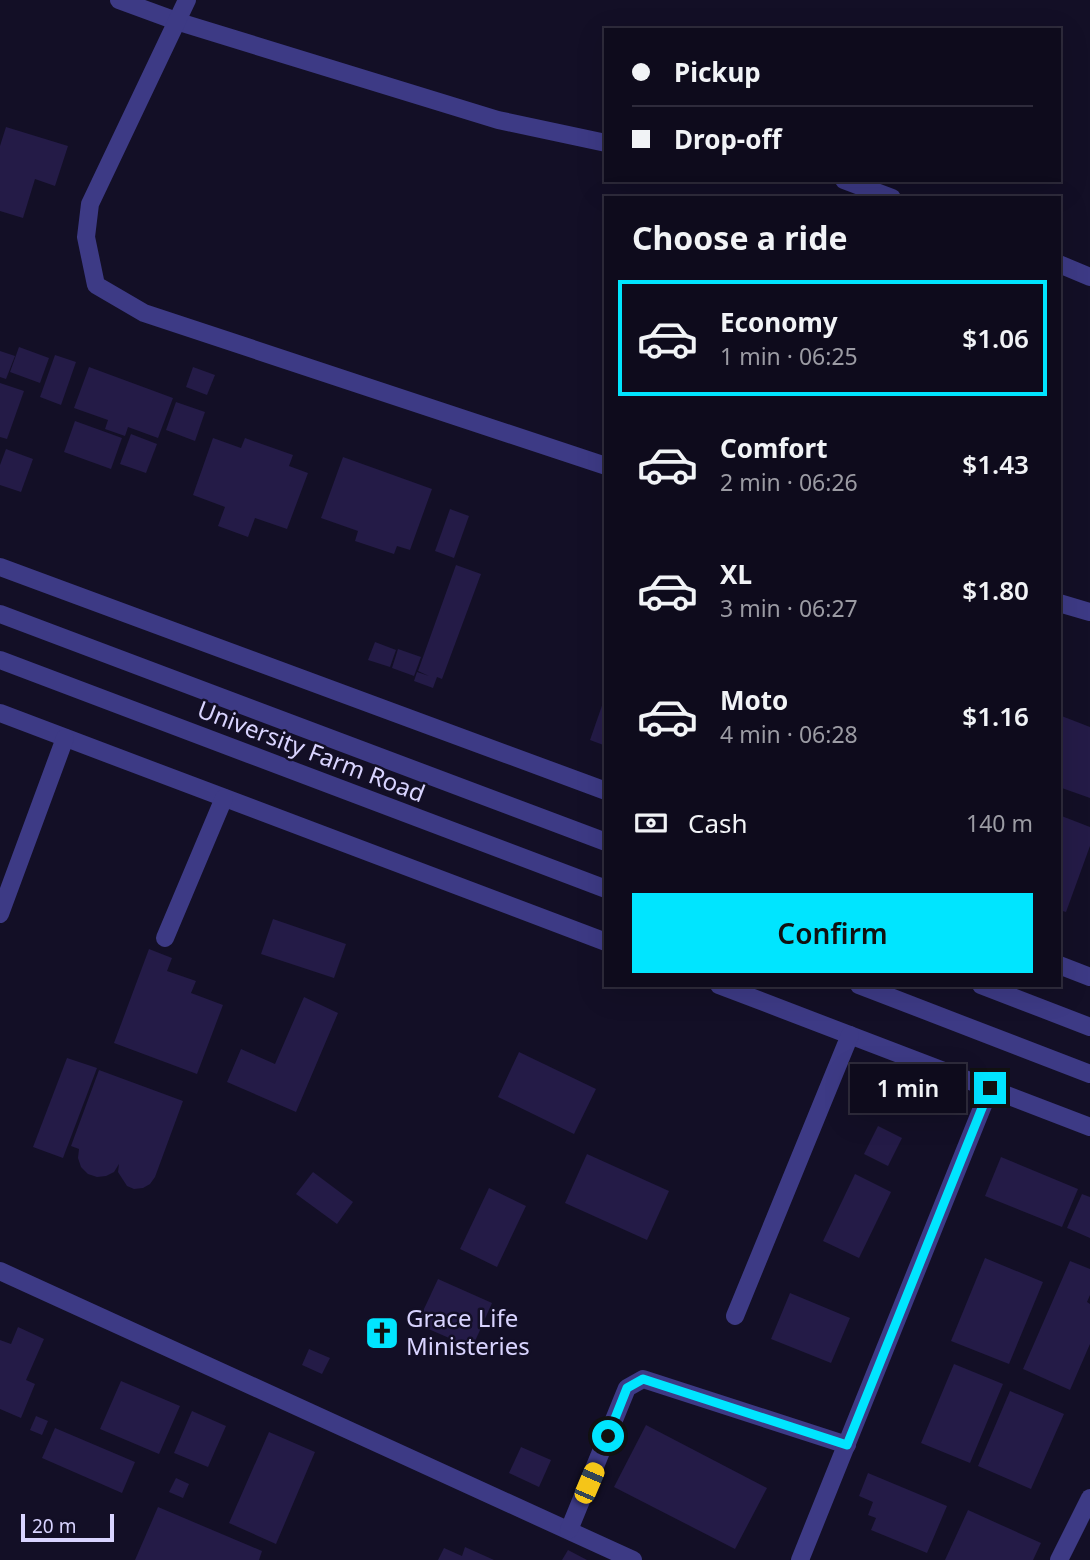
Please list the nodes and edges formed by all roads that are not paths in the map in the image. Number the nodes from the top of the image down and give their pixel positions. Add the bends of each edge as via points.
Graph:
1 (119, 0) edge
2 (187, 0) edge
3 (178, 22) junction
4 (604, 143) edge
5 (849, 182) edge
6 (887, 196) edge
7 (1061, 265) edge
8 (1090, 277) edge
9 (604, 465) edge
10 (0, 566) edge
11 (1061, 604) edge
12 (1090, 612) edge
13 (0, 614) edge
14 (0, 660) edge
15 (0, 713) edge
16 (65, 738) junction
17 (604, 791) edge
18 (224, 798) junction
19 (604, 841) edge
20 (604, 888) edge
21 (0, 914) edge
22 (165, 938) dead end
23 (604, 941) edge
24 (1061, 966) edge
25 (1090, 977) edge
26 (724, 987) edge
27 (864, 987) edge
28 (986, 987) edge
29 (1090, 1027) edge
30 (850, 1035) junction
31 (1090, 1074) edge
32 (990, 1088) junction
33 (1090, 1127) edge
34 (0, 1271) edge
35 (736, 1316) dead end
36 (847, 1445) junction
37 (1090, 1498) edge
38 (569, 1530) junction
39 (634, 1560) edge
40 (800, 1560) edge
41 (1059, 1560) edge

1 - 3 street
2 - 3 street
3 - 4 street via 498,120
3 - 9 street via 90,204 86,237 96,285 144,313
5 - 6 street
7 - 8 street
10 - 17 street
11 - 12 street
13 - 19 street, University Farm Road
14 - 20 street, University Farm Road
15 - 16 street
16 - 18 street
16 - 21 street
18 - 22 street
18 - 23 street
24 - 25 street
26 - 30 street
27 - 31 street
28 - 29 street
30 - 32 street
30 - 35 street
32 - 33 street
32 - 36 street
34 - 38 street
36 - 38 street via 643,1379 627,1388
36 - 40 street
37 - 41 street
38 - 39 street

